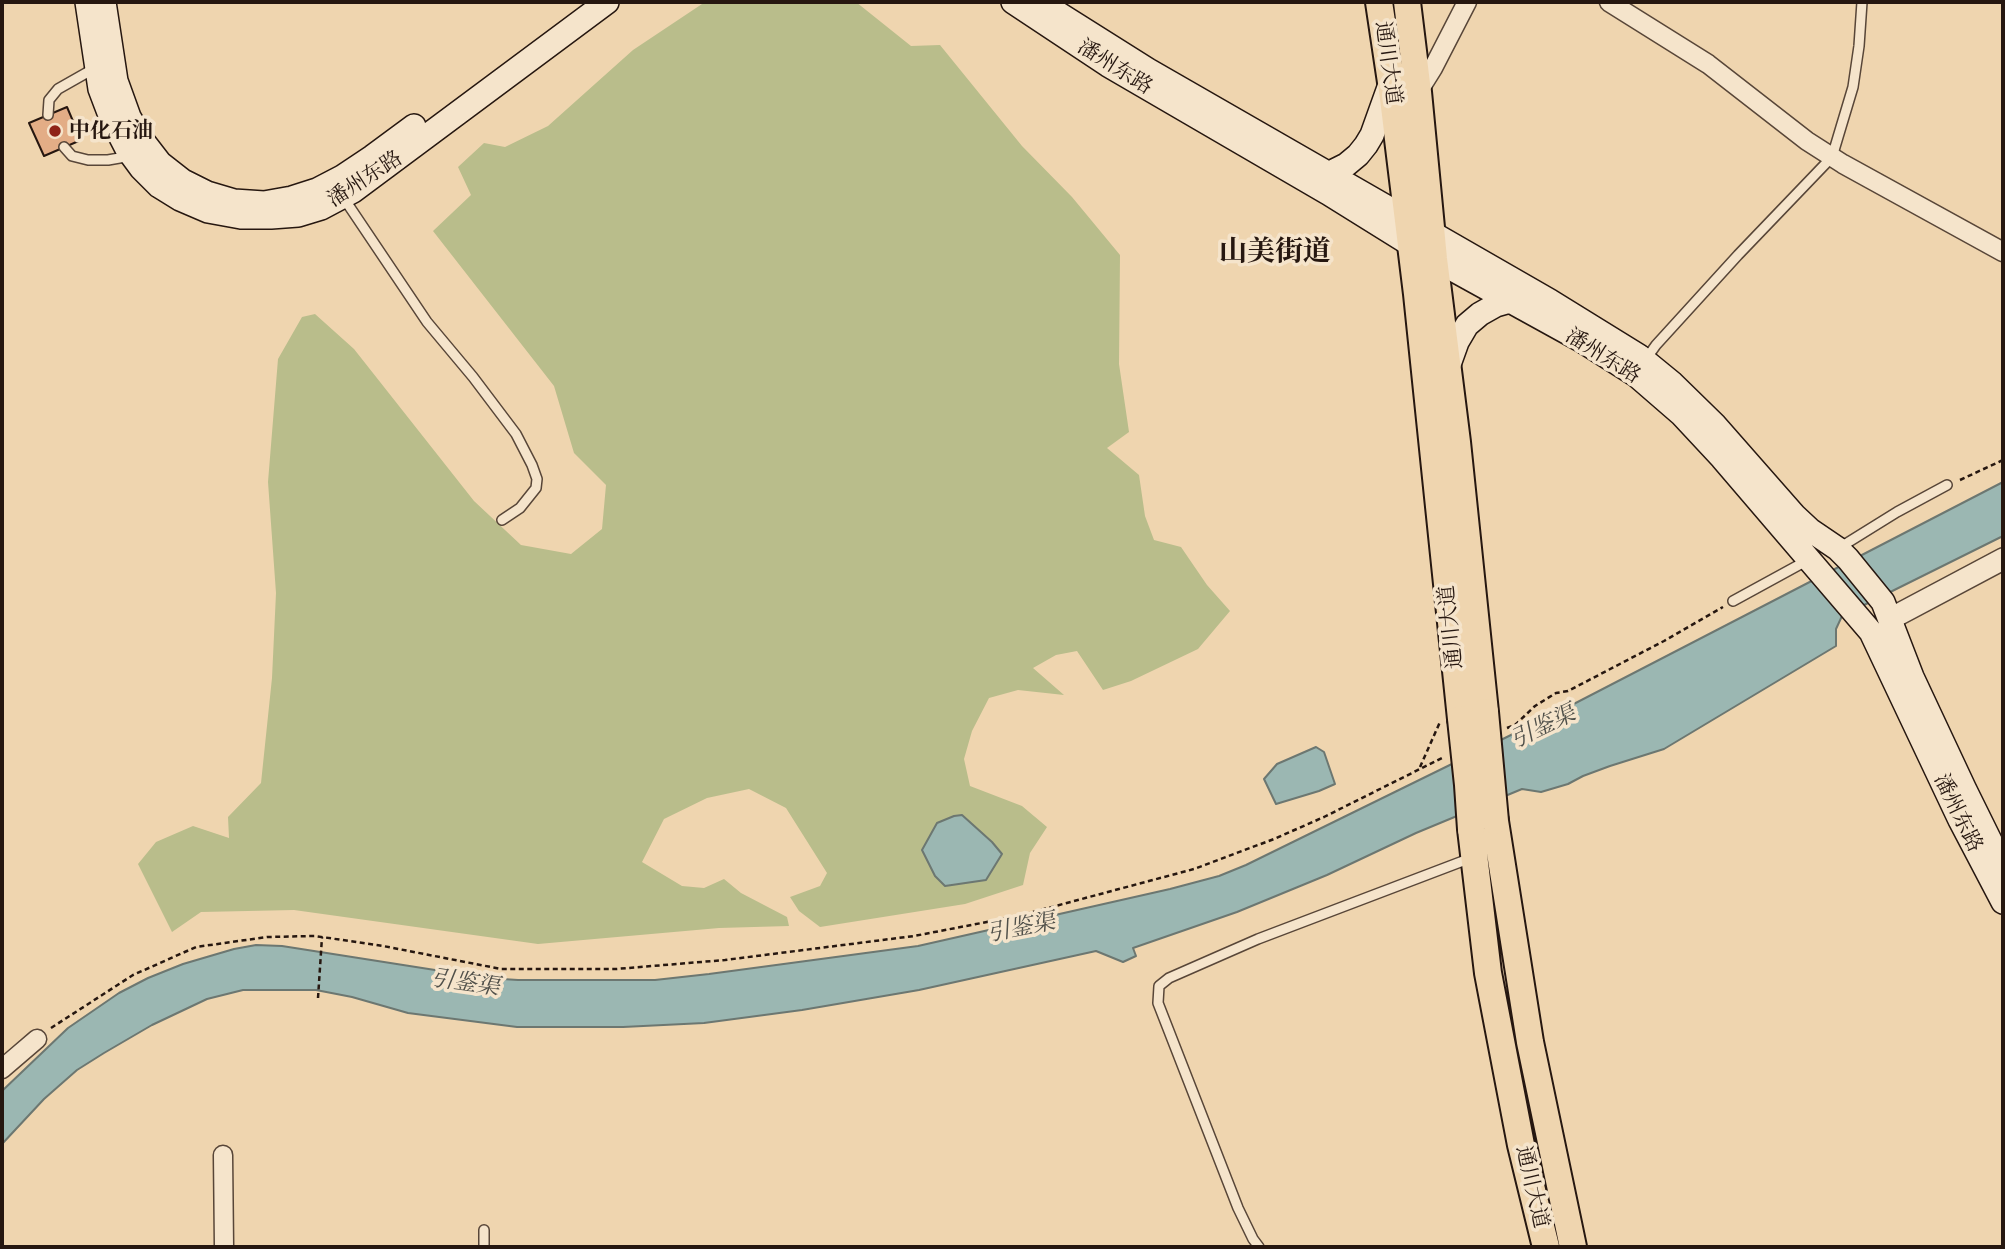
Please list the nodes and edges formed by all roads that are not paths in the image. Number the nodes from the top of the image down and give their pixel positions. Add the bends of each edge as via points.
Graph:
1 (86, 2) edge
2 (104, 2) edge
3 (583, 2) edge
4 (607, 2) edge
5 (1013, 2) edge
6 (1040, 2) edge
7 (1379, 2) edge
8 (1407, 2) edge
9 (1467, 2) edge
10 (1609, 2) edge
11 (1862, 2) edge
12 (1410, 35) junction
13 (1384, 40) junction
14 (105, 66) junction
15 (1391, 82) junction
16 (1418, 92) junction
17 (48, 115) dead end
18 (64, 147) dead end
19 (141, 153) junction
20 (1832, 157) junction
21 (1328, 174) junction
22 (338, 189) junction
23 (1417, 231) junction
24 (2003, 252) edge
25 (1434, 259) junction
26 (1510, 301) junction
27 (1448, 368) junction
28 (1640, 368) junction
29 (1947, 485) road end
30 (502, 520) dead end
31 (1843, 554) junction
32 (2003, 559) edge
33 (1815, 564) junction
34 (1732, 601) road end
35 (1887, 610) junction
36 (1473, 719) junction
37 (1483, 825) junction
38 (1500, 853) junction
39 (1474, 858) junction
40 (2003, 867) edge
41 (2003, 902) edge
42 (37, 1039) road end
43 (2, 1069) edge
44 (223, 1155) dead end
45 (484, 1230) dead end
46 (224, 1247) edge
47 (484, 1247) edge
48 (1259, 1247) edge
49 (1546, 1247) edge
50 (1573, 1247) edge

1 - 14 main road, 潘州东路
2 - 14 main road, 潘州东路
3 - 22 main road, 潘州东路 via 372,157
4 - 22 main road, 潘州东路 via 383,169
5 - 23 main road, 潘州东路 via 1108,65 1328,192
6 - 21 main road, 潘州东路
7 - 13 main road, 通川大道
8 - 12 main road, 通川大道
9 - 16 street
10 - 20 street via 1708,64
11 - 20 lane via 1853,87
12 - 13 main road
12 - 16 main road, 通川大道
13 - 15 main road, 通川大道
14 - 17 lane via 58,89 49,100
14 - 19 main road, 潘州东路 via 116,81
15 - 21 main road via 1366,145 1346,165
15 - 23 main road, 通川大道
16 - 23 main road, 通川大道
18 - 19 lane via 72,156 88,160
19 - 22 main road, 潘州东路 via 206,193 234,201 264,203
20 - 24 street
20 - 28 lane via 1656,345
21 - 23 main road, 潘州东路
22 - 30 lane via 427,322 516,434 532,465 536,488 520,508
23 - 25 main road, 通川大道
23 - 28 main road, 潘州东路 via 1550,301
23 - 36 main road, 通川大道
25 - 26 main road, 潘州东路
25 - 27 main road, 通川大道
26 - 27 main road via 1488,309 1467,325
26 - 28 main road, 潘州东路
27 - 36 main road, 通川大道
28 - 31 main road, 潘州东路 via 1672,383 1795,516
28 - 33 main road, 潘州东路
29 - 31 lane via 1897,512
31 - 35 main road, 潘州东路
32 - 35 street
33 - 34 lane
33 - 41 main road, 潘州东路 via 1880,647
35 - 40 main road, 潘州东路 via 1912,677
36 - 37 main road, 通川大道, bridge via 1468,785
37 - 38 main road, 通川大道
37 - 39 main road, 通川大道
38 - 39 lane
38 - 50 main road, 通川大道 via 1530,1042
39 - 48 lane via 1258,939 1160,986 1158,1003 1238,1208
39 - 49 main road, 通川大道 via 1488,973
42 - 43 street
44 - 46 street
45 - 47 lane

